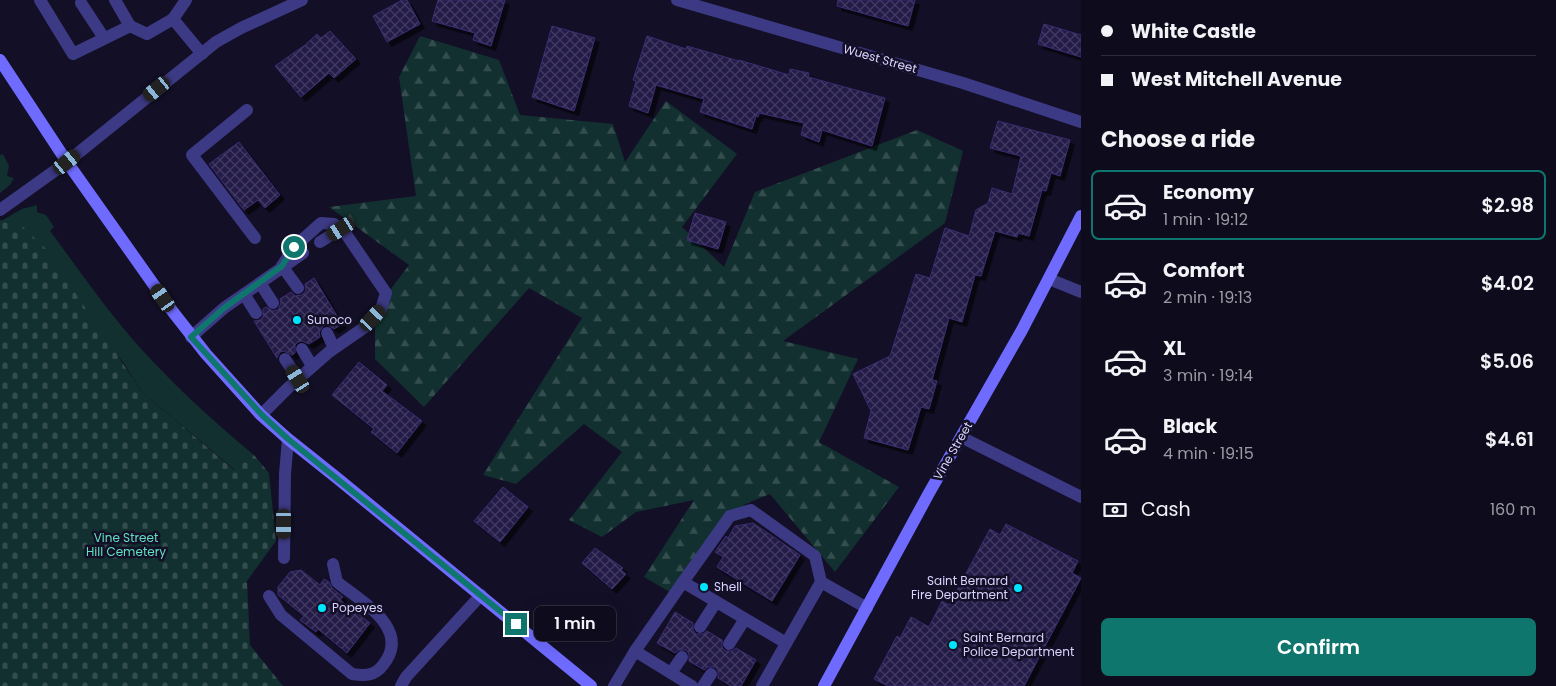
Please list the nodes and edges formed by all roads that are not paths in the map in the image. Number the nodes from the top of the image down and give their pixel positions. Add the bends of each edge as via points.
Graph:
1 (40, 0) edge
2 (114, 0) edge
3 (186, 0) edge
4 (302, 0) edge
5 (677, 0) edge
6 (81, 3) dead end
7 (173, 19) junction
8 (130, 26) junction
9 (104, 38) junction
10 (202, 54) junction
11 (0, 60) edge
12 (247, 110) dead end
13 (1081, 122) edge
14 (67, 162) junction
15 (0, 210) edge
16 (1081, 216) edge
17 (341, 229) junction
18 (255, 238) dead end
19 (320, 242) dead end
20 (303, 253) dead end
21 (282, 266) junction
22 (1048, 279) junction
23 (260, 283) junction
24 (298, 288) dead end
25 (1081, 292) edge
26 (244, 294) junction
27 (273, 303) dead end
28 (256, 313) dead end
29 (327, 333) dead end
30 (191, 337) junction
31 (302, 348) dead end
32 (334, 348) junction
33 (285, 359) dead end
34 (312, 366) junction
35 (298, 379) junction
36 (262, 415) junction
37 (961, 437) junction
38 (288, 439) junction
39 (1081, 497) edge
40 (284, 558) dead end
41 (333, 564) dead end
42 (682, 582) junction
43 (821, 582) junction
44 (480, 595) junction
45 (269, 596) dead end
46 (716, 602) junction
47 (866, 608) junction
48 (746, 619) junction
49 (700, 627) dead end
50 (786, 643) junction
51 (729, 644) dead end
52 (635, 651) junction
53 (682, 657) dead end
54 (671, 673) junction
55 (710, 674) dead end
56 (401, 686) edge
57 (591, 686) edge
58 (614, 686) edge
59 (692, 686) edge
60 (703, 686) edge
61 (762, 686) edge
62 (824, 686) edge

1 - 9 street via 73,54
2 - 8 street
3 - 7 street
4 - 10 street via 241,28
5 - 13 street, Wuest Street via 963,83
6 - 9 street
7 - 8 street via 147,34
7 - 10 street
8 - 9 street
10 - 14 street
11 - 14 main road
12 - 18 street via 192,155
14 - 15 street
14 - 30 main road
16 - 22 main road, Vine Street
17 - 19 street
17 - 21 street via 334,224 321,223 294,247
17 - 32 street via 386,293 381,310 365,327
20 - 21 street
21 - 23 street
21 - 24 street
22 - 25 street
22 - 37 main road, Vine Street
23 - 26 street
23 - 27 street
26 - 28 street
26 - 30 street
29 - 32 street
30 - 36 main road
31 - 34 street
32 - 34 street
33 - 35 street
34 - 35 street
35 - 36 street
36 - 38 main road
37 - 39 street
37 - 47 main road, Vine Street
38 - 40 street
38 - 44 main road
41 - 45 street via 337,582 383,619 390,632 393,643 390,656 379,671 366,676 352,674 281,615
42 - 43 street via 730,516 751,510 815,556
42 - 46 street
42 - 52 street
43 - 47 street
43 - 50 street
44 - 56 street
44 - 57 main road
46 - 48 street
46 - 49 street
47 - 62 main road, Vine Street
48 - 50 street
48 - 51 street
50 - 61 street
52 - 54 street
52 - 58 street
53 - 54 street
54 - 59 street
55 - 60 street

